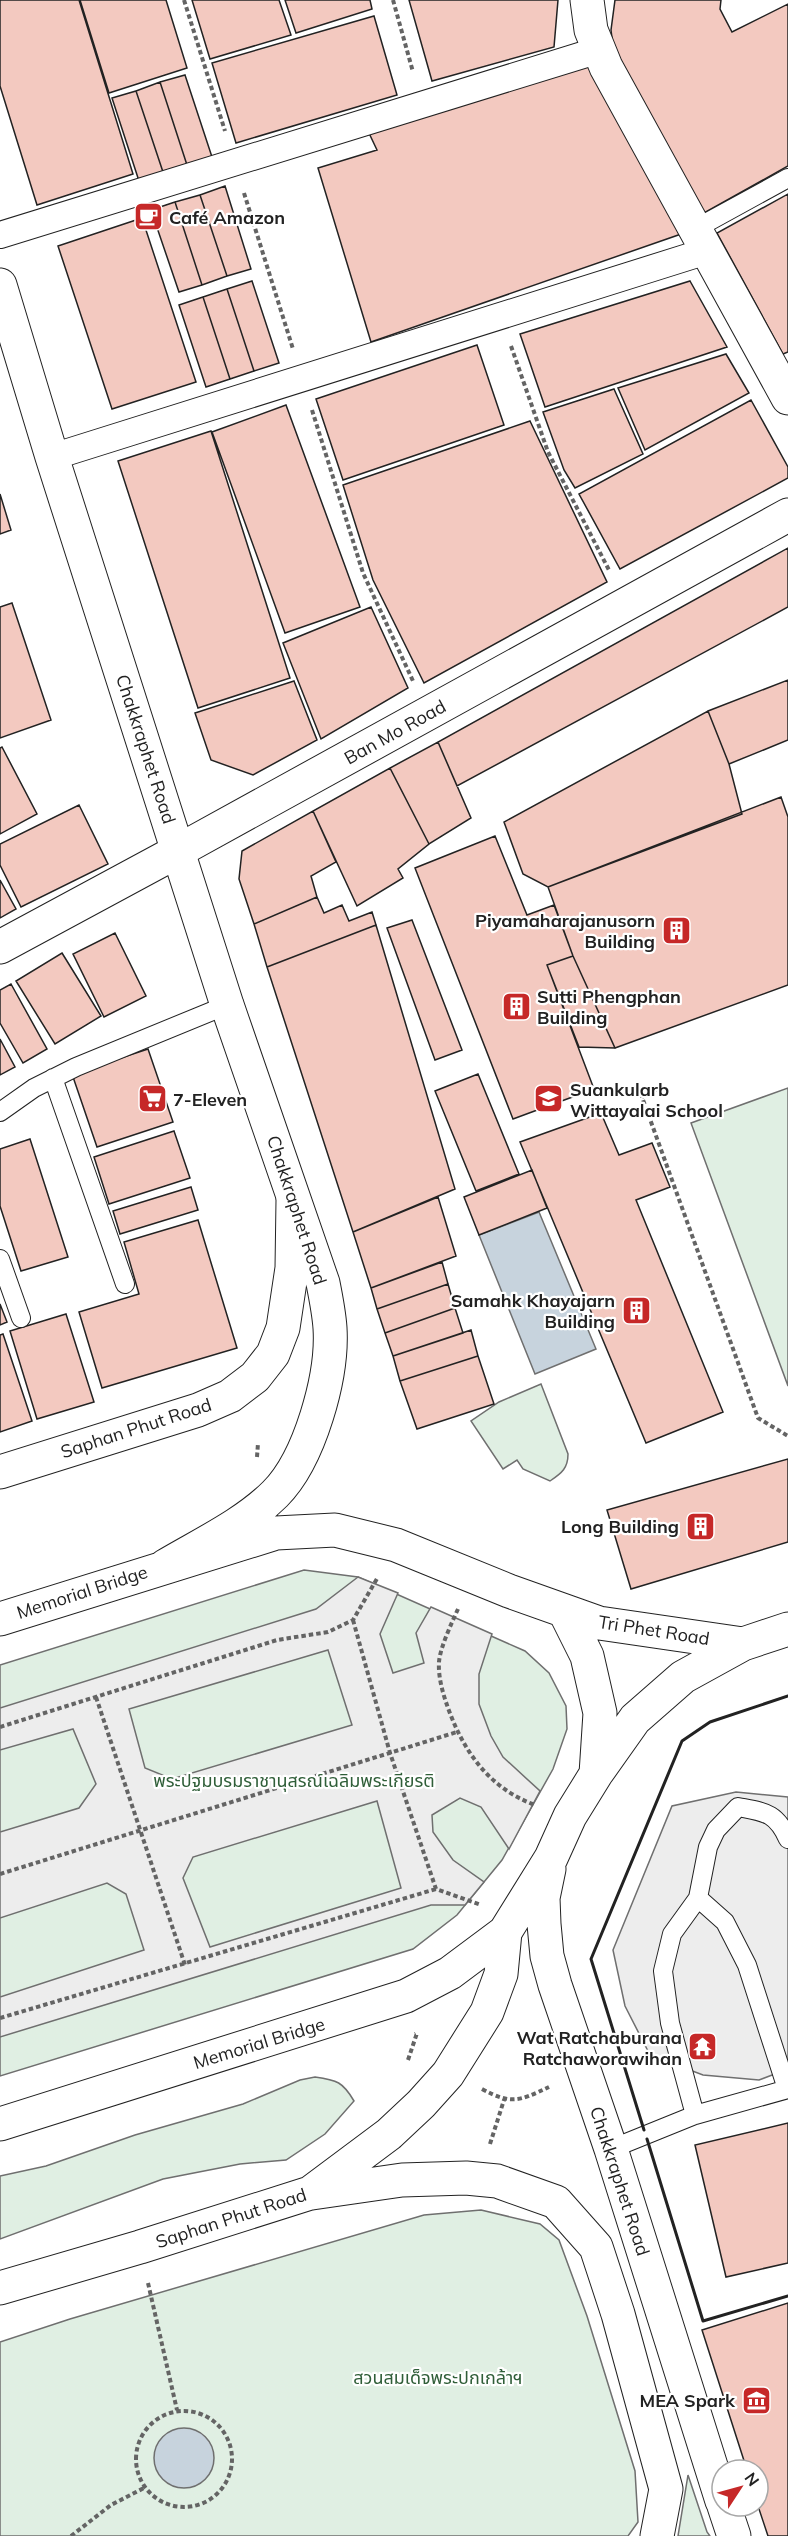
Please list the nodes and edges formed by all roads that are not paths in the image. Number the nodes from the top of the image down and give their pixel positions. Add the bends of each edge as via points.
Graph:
1 (587, 0) edge
2 (599, 50) junction
3 (788, 178) edge
4 (0, 235) edge
5 (701, 240) junction
6 (0, 285) edge
7 (788, 399) edge
8 (52, 457) junction
9 (788, 515) edge
10 (178, 851) junction
11 (0, 947) edge
12 (227, 1005) junction
13 (53, 1078) junction
14 (0, 1112) edge
15 (293, 1194) junction
16 (0, 1259) edge
17 (125, 1284) dead end
18 (21, 1318) dead end
19 (0, 1472) edge
20 (165, 1566) junction
21 (565, 1612) junction
22 (0, 1619) edge
23 (788, 1629) edge
24 (743, 1644) junction
25 (596, 1774) junction
26 (788, 1839) edge
27 (551, 1858) junction
28 (698, 1898) junction
29 (509, 1925) junction
30 (787, 2089) edge
31 (695, 2115) junction
32 (0, 2124) edge
33 (611, 2149) junction
34 (310, 2193) junction
35 (0, 2288) edge
36 (710, 2463) edge
37 (728, 2518) edge
38 (657, 2536) edge
39 (734, 2536) edge

1 - 2 main road via 591,30
2 - 4 street
2 - 5 main road
3 - 5 lane
5 - 7 main road
5 - 8 street via 500,316
6 - 8 main road, Chakkraphet Road
8 - 10 main road, Chakkraphet Road
9 - 10 main road, Ban Mo Road
10 - 11 main road, Ban Mo Road
10 - 12 main road, Chakkraphet Road
12 - 13 lane
12 - 15 main road, Chakkraphet Road
13 - 14 lane
13 - 17 lane
15 - 19 main road, Saphan Phut Road via 292,1268 284,1328 273,1354 255,1377 230,1396 198,1410
15 - 20 main road, Chakkraphet Road via 323,1283 330,1329 322,1399 299,1459 276,1493 251,1514
16 - 18 lane
20 - 21 main road via 276,1533 335,1530 396,1545
20 - 22 main road, Memorial Bridge
21 - 24 main road, Tri Phet Road via 599,1623
21 - 25 main road, Chakkraphet Road via 586,1656 600,1713
23 - 24 main road, Tri Phet Road
24 - 25 main road, Tri Phet Road via 683,1677 635,1719
25 - 27 main road, Chakkraphet Road via 570,1816
26 - 28 lane via 768,1812 738,1807 716,1830 708,1846
27 - 29 main road, Chakkraphet Road
27 - 33 main road, Chakkraphet Road via 543,1898 547,1956
28 - 30 lane via 725,1922 747,1965
28 - 31 lane via 672,1934 663,1971 670,2023
29 - 32 main road, Memorial Bridge via 450,1973 406,1996
29 - 34 main road, Saphan Phut Road via 501,1974 490,2002 448,2074 389,2134
30 - 31 lane
31 - 33 lane
33 - 36 main road, Chakkraphet Road
34 - 35 main road, Saphan Phut Road
34 - 38 main road via 402,2180 466,2178 497,2181 556,2202 596,2247 618,2314 666,2489
37 - 39 main road

